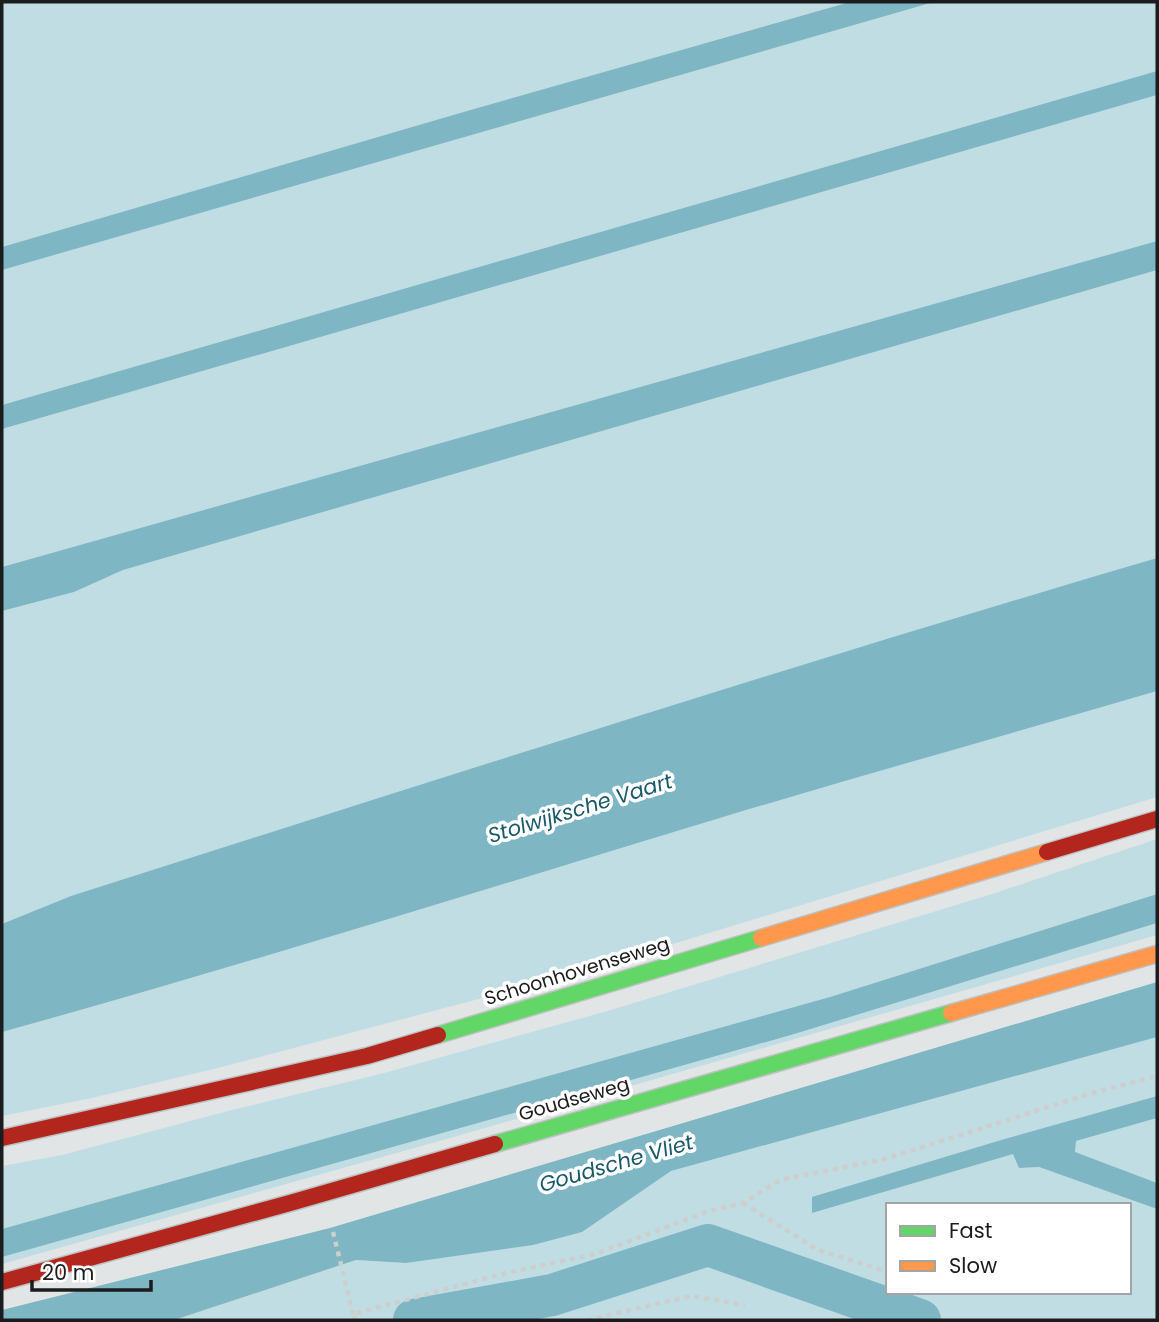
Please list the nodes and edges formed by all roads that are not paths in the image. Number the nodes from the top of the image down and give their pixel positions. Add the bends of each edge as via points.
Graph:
1 (1157, 819) edge
2 (1157, 954) edge
3 (2, 1138) edge
4 (2, 1282) edge

1 - 3 main road, Schoonhovenseweg via 367,1056
2 - 4 main road, Goudseweg

